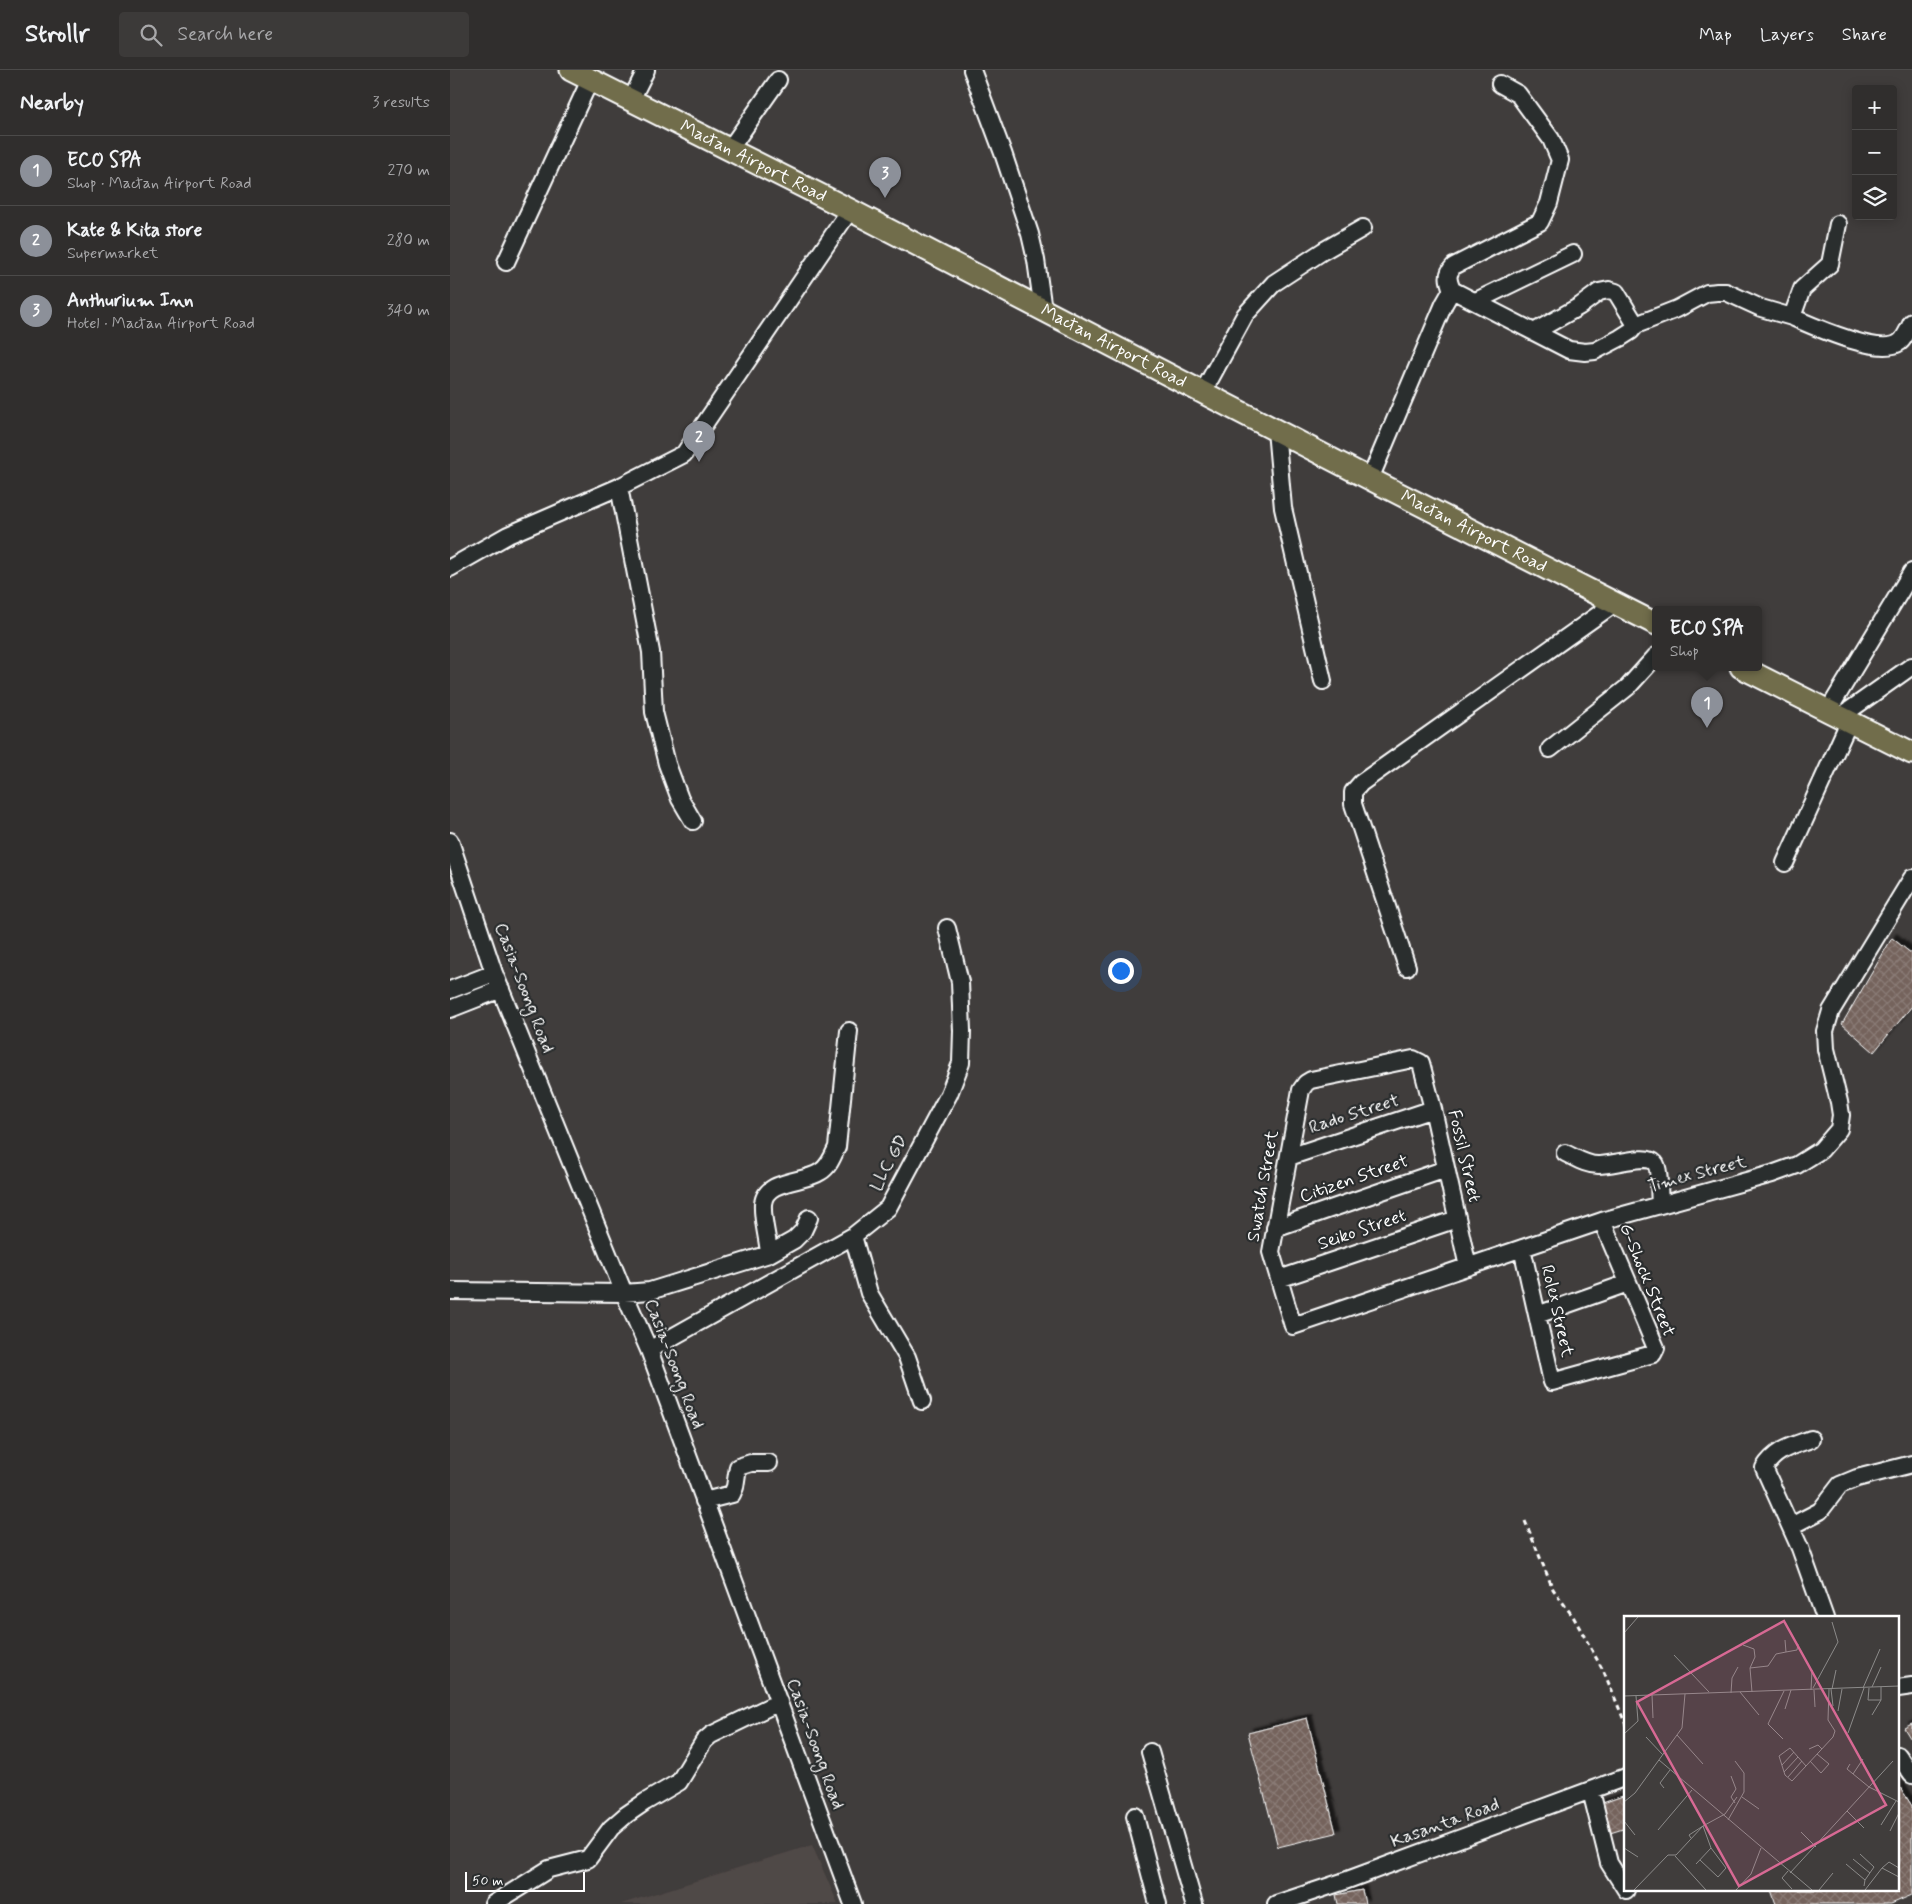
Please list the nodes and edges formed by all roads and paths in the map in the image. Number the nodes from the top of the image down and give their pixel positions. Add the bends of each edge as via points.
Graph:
1 (571, 70) edge
2 (646, 70) edge
3 (972, 70) edge
4 (590, 80) junction
5 (778, 80) dead end
6 (1500, 84) dead end
7 (631, 100) junction
8 (730, 150) junction
9 (850, 210) junction
10 (1838, 224) dead end
11 (1363, 228) dead end
12 (1573, 254) dead end
13 (506, 262) dead end
14 (1452, 290) junction
15 (1476, 301) junction
16 (1043, 310) junction
17 (1792, 317) junction
18 (1912, 322) edge
19 (1636, 324) junction
20 (1534, 332) junction
21 (1203, 392) junction
22 (1276, 430) junction
23 (1370, 479) junction
24 (619, 487) junction
25 (450, 568) edge
26 (1912, 572) edge
27 (1615, 603) junction
28 (1652, 622) edge
29 (1652, 660) edge
30 (1912, 666) edge
31 (1749, 671) edge
32 (1324, 682) dead end
33 (1839, 716) junction
34 (1550, 749) dead end
35 (1912, 754) edge
36 (693, 821) dead end
37 (450, 841) edge
38 (1785, 863) dead end
39 (1912, 878) edge
40 (947, 928) dead end
41 (1407, 967) dead end
42 (494, 973) junction
43 (501, 989) junction
44 (450, 990) edge
45 (450, 1009) edge
46 (849, 1031) dead end
47 (1413, 1059) joint
48 (1433, 1109) junction
49 (1565, 1154) dead end
50 (1288, 1157) junction
51 (1446, 1169) junction
52 (1660, 1205) junction
53 (809, 1218) dead end
54 (1457, 1218) junction
55 (1602, 1221) junction
56 (1275, 1228) junction
57 (853, 1236) junction
58 (1522, 1248) junction
59 (770, 1254) junction
60 (1468, 1267) junction
61 (1279, 1278) junction
62 (1628, 1283) junction
63 (450, 1291) edge
64 (624, 1293) junction
65 (1537, 1315) junction
66 (1293, 1326) joint
67 (649, 1350) junction
68 (1552, 1382) joint
69 (922, 1401) dead end
70 (1811, 1439) dead end
71 (769, 1463) dead end
72 (1912, 1464) edge
73 (704, 1501) junction
74 (1525, 1521) dead end
75 (1791, 1526) junction
76 (1824, 1616) edge
77 (778, 1702) junction
78 (1624, 1721) edge
79 (1150, 1752) dead end
80 (1900, 1758) edge
81 (1912, 1776) edge
82 (1624, 1778) edge
83 (1591, 1791) junction
84 (1134, 1816) dead end
85 (1624, 1887) edge
86 (1627, 1892) edge
87 (493, 1904) edge
88 (853, 1904) edge
89 (1158, 1904) edge
90 (1194, 1904) edge
91 (1276, 1904) edge
92 (1631, 1904) edge

1 - 4 main road, Mactan Airport Road
2 - 7 street
3 - 16 street via 1030,234
4 - 7 main road, Mactan Airport Road
4 - 13 street
5 - 8 street
6 - 14 street via 1518,94 1551,138 1560,160 1550,203 1540,222 1454,266 1448,274
7 - 8 main road, Mactan Airport Road
8 - 9 main road, Mactan Airport Road
9 - 16 main road, Mactan Airport Road
9 - 24 street via 684,454
10 - 17 street via 1830,264 1802,289
11 - 21 street via 1274,283 1245,314
12 - 15 street
14 - 15 street
14 - 23 street
15 - 20 street
16 - 21 main road, Mactan Airport Road
17 - 18 street via 1852,341 1886,348 1900,342
17 - 19 street via 1761,308 1726,292 1717,292 1707,293 1677,309
19 - 20 street via 1620,338 1596,351 1585,352 1569,350
19 - 20 street via 1616,292 1609,290 1599,292
21 - 22 main road, Mactan Airport Road
22 - 23 main road, Mactan Airport Road
22 - 32 street via 1283,508
23 - 27 main road, Mactan Airport Road
24 - 25 street via 508,535
24 - 36 street via 651,652 654,712 680,799
26 - 33 street
27 - 28 main road, Mactan Airport Road
27 - 41 street via 1368,778 1353,792 1353,804
29 - 34 street via 1628,687
30 - 33 street
31 - 33 main road
33 - 35 main road
33 - 38 street
37 - 42 street, Casia-Soong Road
39 - 52 street, Timex Street via 1831,1011 1825,1031 1841,1115 1839,1129 1821,1150 1796,1165
40 - 57 street, LLC GD via 960,982 960,1063 949,1094 888,1208
42 - 43 street, Casia-Soong Road
42 - 44 street
43 - 45 street
43 - 64 street, Casia-Soong Road
46 - 59 street via 836,1147 820,1172 772,1188 766,1195 763,1203
47 - 48 street, Fossil Street via 1421,1064
47 - 50 street, Swatch Street via 1306,1083 1301,1090
48 - 50 street, Rado Street
48 - 51 street, Fossil Street
49 - 52 street via 1599,1165 1644,1159 1655,1162
50 - 56 street, Swatch Street
51 - 54 street, Fossil Street
51 - 56 street, Citizen Street
52 - 55 street, Timex Street
53 - 59 street via 794,1240
54 - 60 street, Fossil Street
54 - 61 street, Seiko Street
55 - 58 street, Timex Street
55 - 62 street, G-Shock Street
56 - 61 street, Swatch Street via 1271,1252
57 - 67 street, LLC GD
57 - 69 street via 869,1292 907,1357
58 - 60 street, Timex Street
58 - 65 street, Rolex Street
59 - 64 street via 650,1291
60 - 66 street, Timex Street
61 - 66 street, Swatch Street
62 - 65 street
62 - 68 street, G-Shock Street via 1656,1348 1653,1354
63 - 64 street
64 - 67 street, Casia-Soong Road
65 - 68 street, Rolex Street
67 - 73 street, Casia-Soong Road
70 - 75 street via 1771,1457 1764,1468
71 - 73 street via 738,1467 732,1494
72 - 75 street via 1840,1485 1820,1511
73 - 77 street, Casia-Soong Road
74 - 78 path via 1553,1589 1574,1618
75 - 76 street
77 - 87 street via 710,1735 678,1782 611,1828 588,1859 550,1869
77 - 88 street, Casia-Soong Road
79 - 90 street
80 - 81 street
82 - 83 street, Kasanta Road
83 - 85 street via 1610,1863
83 - 91 street, Kasanta Road
84 - 89 street
86 - 92 street

